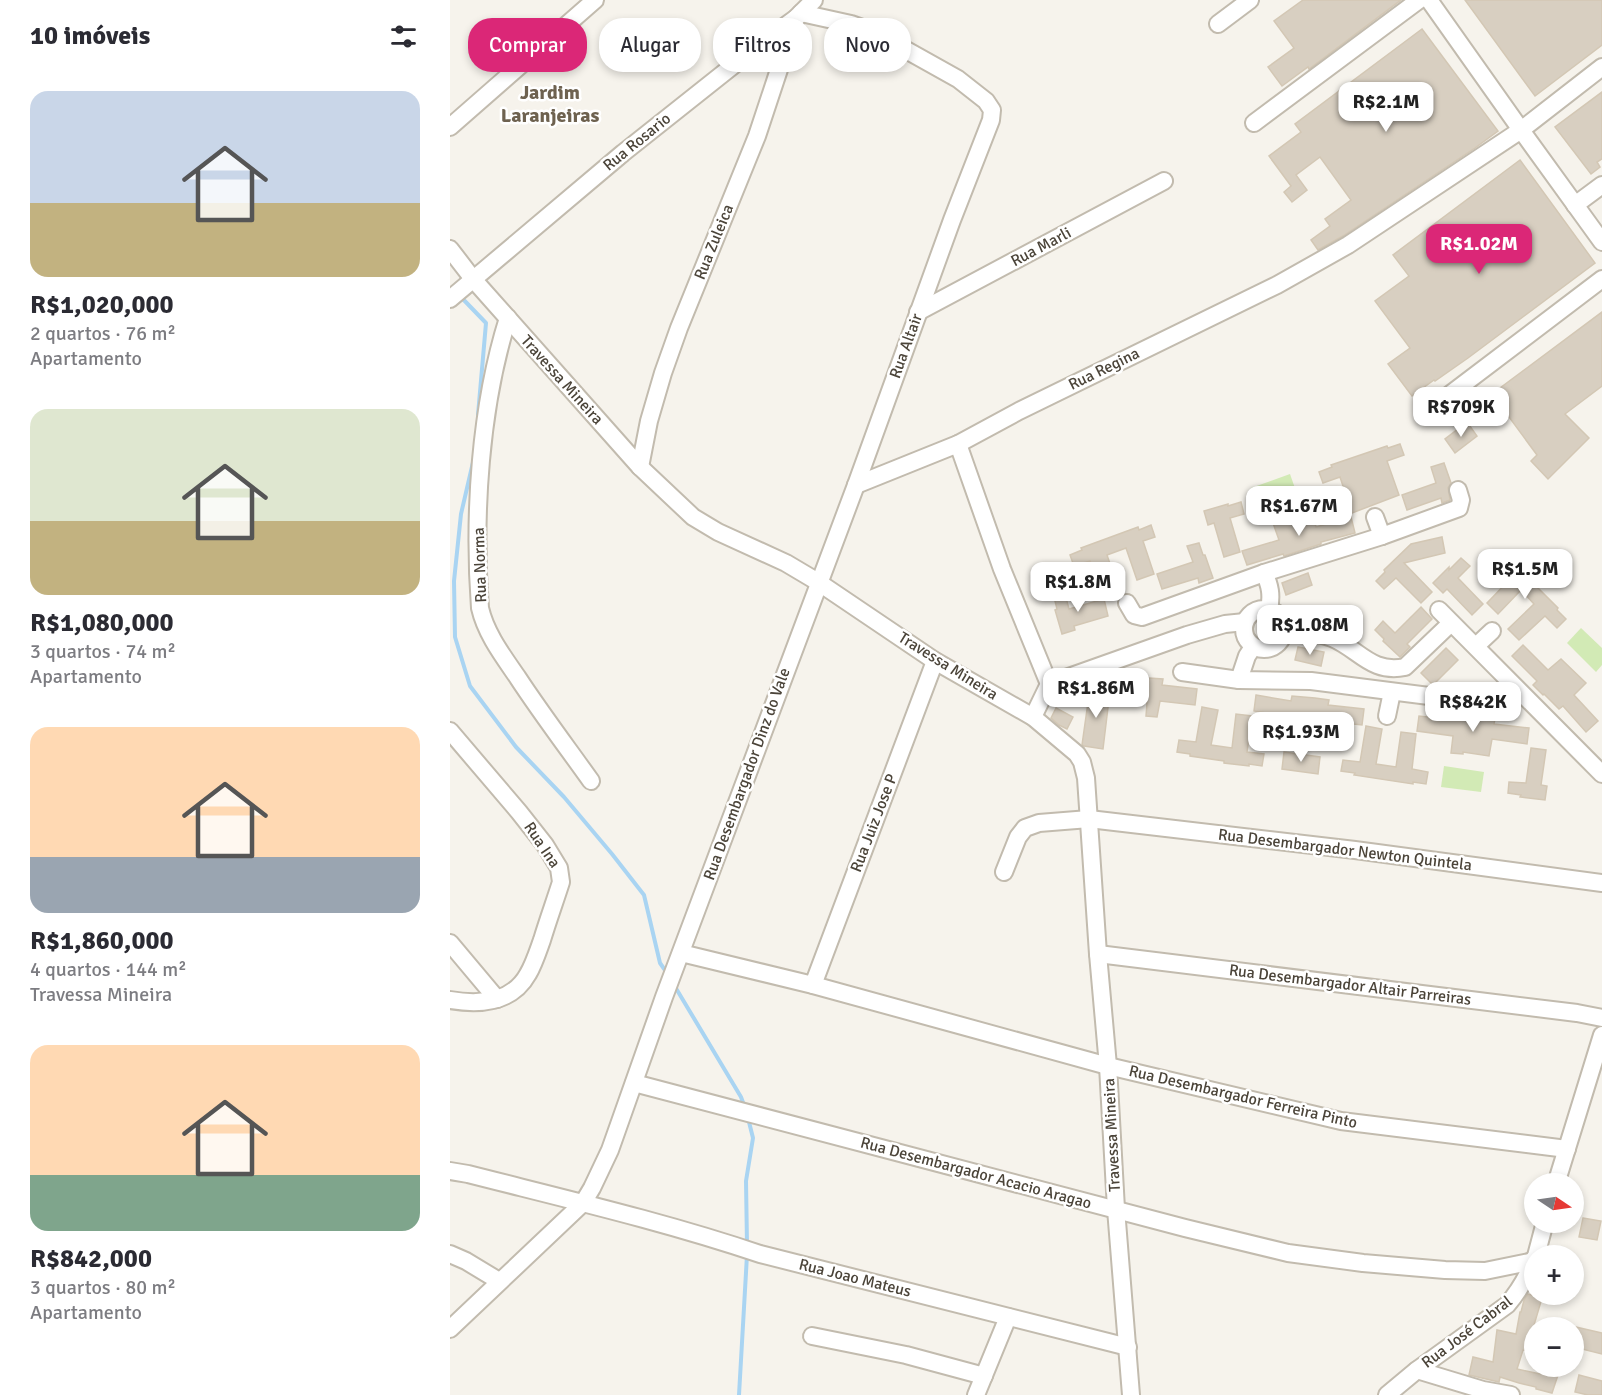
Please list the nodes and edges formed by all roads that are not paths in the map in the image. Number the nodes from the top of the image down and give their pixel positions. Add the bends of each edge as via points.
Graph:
1 (595, 0) edge
2 (814, 0) edge
3 (1250, 0) edge
4 (1419, 0) edge
5 (1429, 0) edge
6 (798, 15) junction
7 (1218, 24) dead end
8 (1602, 67) edge
9 (1254, 123) dead end
10 (450, 127) edge
11 (1521, 130) junction
12 (1164, 181) dead end
13 (1602, 185) edge
14 (1575, 205) junction
15 (1602, 242) edge
16 (450, 249) edge
17 (1602, 279) edge
18 (460, 290) edge
19 (918, 312) junction
20 (508, 318) junction
21 (1436, 405) dead end
22 (958, 444) junction
23 (640, 467) junction
24 (856, 485) junction
25 (1458, 490) dead end
26 (1376, 517) dead end
27 (1382, 536) junction
28 (1264, 573) junction
29 (818, 582) junction
30 (1127, 603) dead end
31 (1269, 609) junction
32 (1439, 610) dead end
33 (1245, 622) junction
34 (1451, 623) junction
35 (1285, 629) junction
36 (1492, 631) dead end
37 (1253, 646) junction
38 (1476, 646) junction
39 (935, 661) junction
40 (1182, 672) dead end
41 (1239, 680) junction
42 (1048, 684) junction
43 (1392, 692) junction
44 (1492, 704) dead end
45 (1388, 716) dead end
46 (1033, 717) junction
47 (450, 731) edge
48 (1598, 762) edge
49 (591, 781) dead end
50 (1089, 819) junction
51 (1004, 872) dead end
52 (1602, 883) edge
53 (450, 943) edge
54 (1098, 954) junction
55 (679, 959) junction
56 (813, 985) junction
57 (497, 999) junction
58 (450, 1000) edge
59 (1602, 1018) edge
60 (1602, 1035) edge
61 (1108, 1066) junction
62 (634, 1083) junction
63 (1566, 1149) junction
64 (450, 1171) edge
65 (1559, 1173) edge
66 (583, 1203) junction
67 (1116, 1209) junction
68 (450, 1254) edge
69 (1524, 1261) edge
70 (499, 1281) junction
71 (1524, 1283) edge
72 (1008, 1317) junction
73 (450, 1329) edge
74 (812, 1336) dead end
75 (1128, 1347) junction
76 (1417, 1370) junction
77 (984, 1376) junction
78 (976, 1395) edge
79 (1131, 1395) edge
80 (1387, 1395) edge
81 (1511, 1395) edge

1 - 10 street
2 - 6 street, Rua Rosario
3 - 7 street
4 - 9 street
5 - 11 street
6 - 18 street, Rua Rosario via 632,146
6 - 19 street, Rua Altair via 851,24 890,41 958,79 992,110
6 - 23 street, Rua Zuleica via 757,136 667,362
8 - 11 street, Rua Regina
11 - 14 street
11 - 22 street, Rua Regina via 1348,245 1277,285
12 - 19 street, Rua Marli
13 - 14 street
14 - 15 street
16 - 18 street, Travessa Mineira
17 - 21 street
18 - 20 street, Travessa Mineira
19 - 24 street, Rua Altair
20 - 23 street, Travessa Mineira
20 - 49 street, Rua Norma via 500,343 481,457 480,608 498,648
22 - 24 street, Rua Regina
22 - 42 street
23 - 29 street, Travessa Mineira via 693,517
24 - 29 street, Rua Altair
25 - 27 street via 1459,508
26 - 27 street
27 - 28 street
28 - 30 street via 1142,617 1134,615
28 - 31 street via 1271,594
29 - 39 street, Travessa Mineira
29 - 55 street, Rua Desembargador Dinz do Vale
31 - 33 street via 1255,610
31 - 35 street via 1281,617
32 - 34 street
33 - 37 street via 1245,637
33 - 42 street via 1187,635
34 - 35 street via 1405,667 1396,669 1368,662 1348,646 1325,636
34 - 38 street
35 - 37 street via 1281,641 1271,648
36 - 38 street
37 - 41 street
38 - 48 street
39 - 46 street, Travessa Mineira
39 - 56 street, Rua Juiz Jose P
40 - 41 street
41 - 43 street via 1311,681
42 - 46 street
43 - 44 street
43 - 45 street
46 - 50 street, Travessa Mineira via 1082,762
47 - 57 street, Rua Ina via 519,812 555,860 561,875 530,973 517,989
50 - 51 street, Rua Desembargador Newton Quintela via 1039,823 1026,828 1017,837
50 - 52 street, Rua Desembargador Newton Quintela
50 - 54 street, Travessa Mineira
53 - 57 street
54 - 59 street, Rua Desembargador Altair Parreiras
54 - 61 street, Travessa Mineira
55 - 56 street, Rua Desembargador Ferreira Pinto
55 - 62 street, Rua Desembargador Dinz do Vale
56 - 61 street, Rua Desembargador Ferreira Pinto
57 - 58 street via 476,1004
60 - 63 street
61 - 63 street, Rua Desembargador Ferreira Pinto via 1341,1121
61 - 67 street, Travessa Mineira
62 - 66 street via 610,1150
62 - 67 street, Rua Desembargador Acacio Aragao
63 - 65 street
64 - 66 street, Rua Joao Mateus
66 - 70 street
66 - 72 street, Rua Joao Mateus via 760,1254
67 - 69 street, Rua Desembargador Acacio Aragao via 1287,1253 1363,1263 1485,1271
67 - 75 street, Travessa Mineira
68 - 70 street
70 - 73 street
71 - 76 street, Rua José Cabral via 1508,1305
72 - 75 street, Rua Joao Mateus
72 - 77 street
74 - 77 street via 906,1354
75 - 79 street, Travessa Mineira
76 - 80 street, Rua José Cabral
76 - 81 street
77 - 78 street

